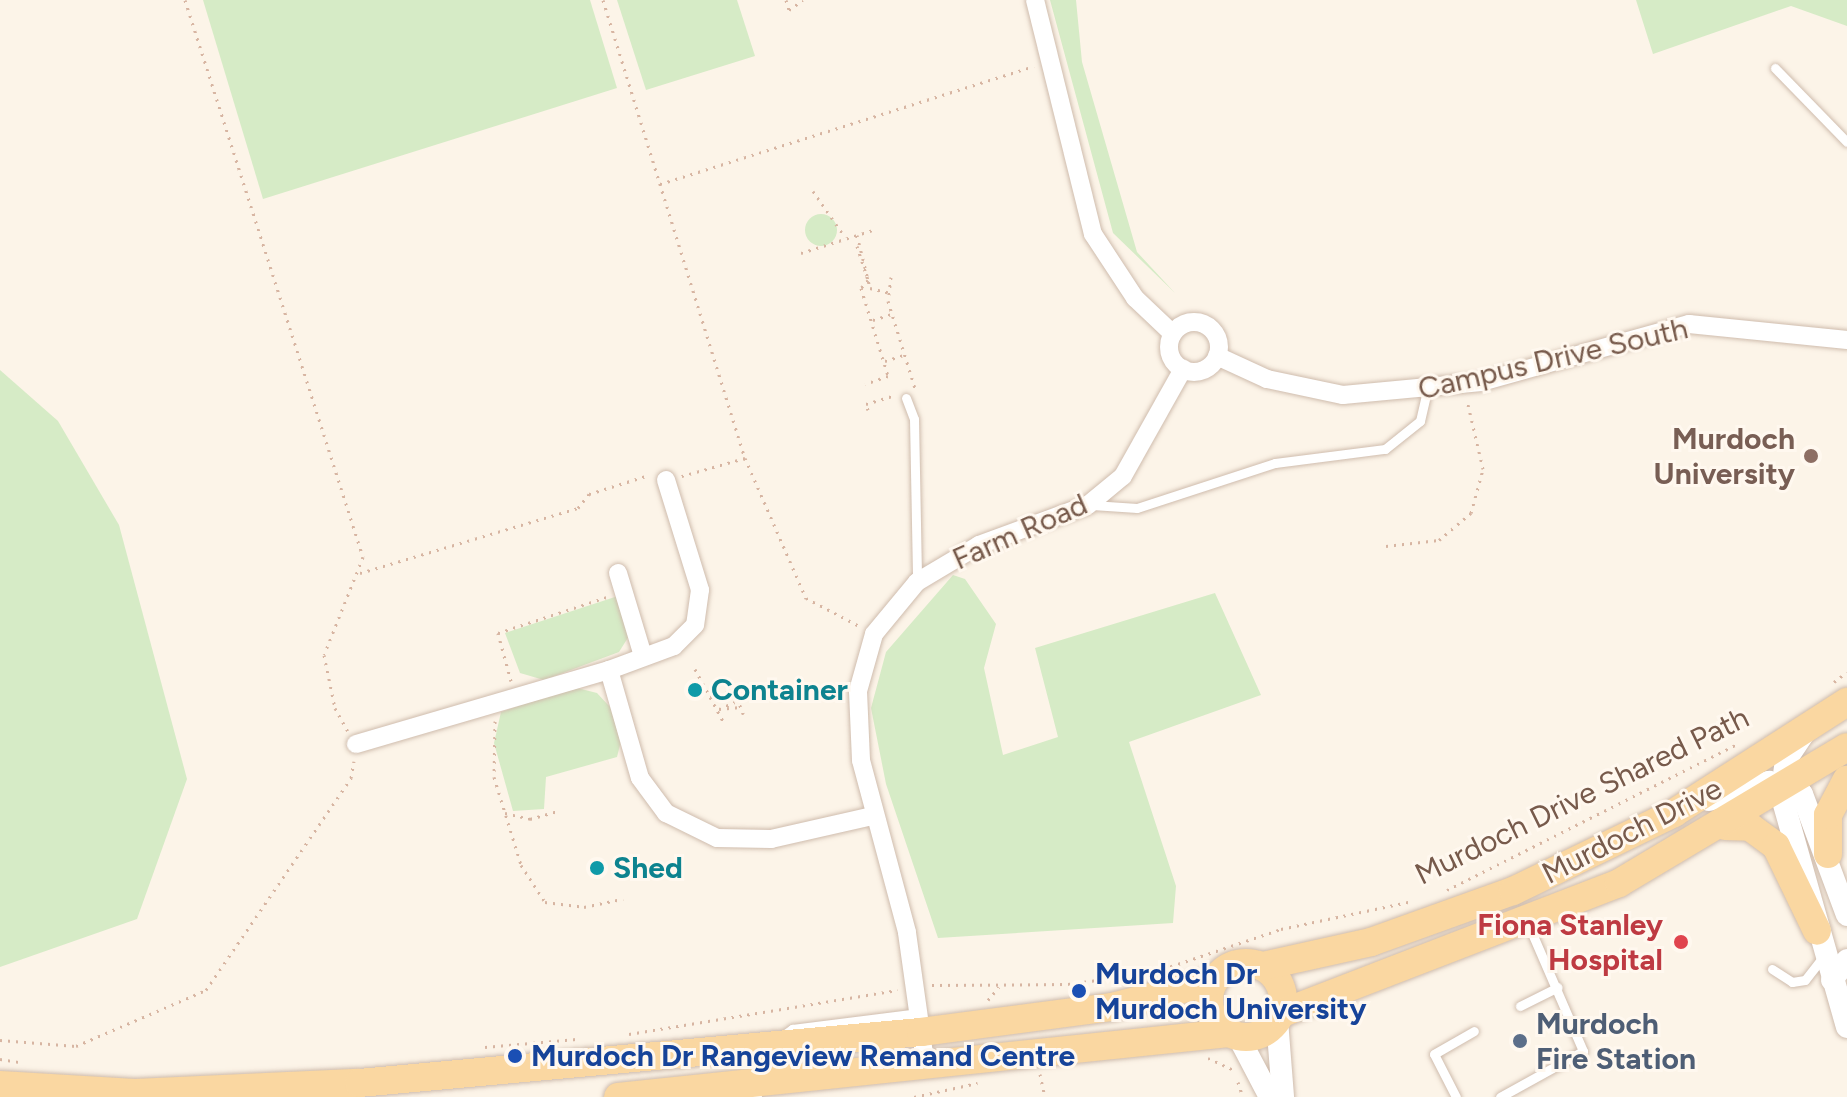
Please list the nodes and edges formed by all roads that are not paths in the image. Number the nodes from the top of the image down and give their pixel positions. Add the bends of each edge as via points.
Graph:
1 (1035, 0) edge
2 (1775, 68) dead end
3 (1847, 142) edge
4 (1173, 334) junction
5 (1847, 340) edge
6 (1217, 356) junction
7 (1183, 369) junction
8 (1427, 391) junction
9 (906, 398) dead end
10 (666, 480) road end
11 (1088, 505) junction
12 (618, 573) dead end
13 (917, 582) junction
14 (643, 656) junction
15 (609, 670) junction
16 (1835, 696) edge
17 (1805, 732) junction
18 (356, 744) road end
19 (1847, 747) edge
20 (1847, 780) edge
21 (1783, 788) junction
22 (1674, 813) junction
23 (872, 816) junction
24 (1725, 826) junction
25 (1828, 854) junction
26 (1513, 891) junction
27 (1847, 915) edge
28 (1528, 924) junction
29 (1821, 943) junction
30 (1847, 960) edge
31 (1263, 966) junction
32 (1772, 969) dead end
33 (1832, 980) junction
34 (1214, 981) junction
35 (1558, 987) junction
36 (1520, 1006) dead end
37 (1279, 1017) junction
38 (920, 1023) junction
39 (1847, 1025) edge
40 (1474, 1031) dead end
41 (1234, 1034) junction
42 (759, 1048) junction
43 (926, 1068) junction
44 (0, 1085) edge
45 (756, 1090) edge
46 (242, 1094) edge
47 (618, 1097) edge
48 (1270, 1097) edge
49 (1283, 1097) edge
50 (1456, 1097) edge
51 (1500, 1097) edge

1 - 4 street via 1093,234 1135,298
2 - 3 lane
4 - 6 street via 1190,322 1207,326 1217,339
4 - 7 street via 1171,356
5 - 8 street, Campus Drive South via 1689,324
6 - 7 street via 1202,370
6 - 8 street, Campus Drive South via 1267,379 1343,395
7 - 11 street, Farm Road via 1123,476
8 - 11 lane via 1420,421 1385,449 1275,463 1137,508
9 - 13 lane via 914,419
10 - 14 street via 700,590 695,625 674,646
11 - 13 street, Farm Road via 979,545
12 - 14 street
13 - 23 street, Farm Road via 874,634 858,691
14 - 15 street
15 - 18 street
15 - 23 street via 640,778 666,813 717,838 757,839
16 - 17 main road, Murdoch Drive
17 - 21 street via 1786,760
17 - 22 main road, Murdoch Drive
19 - 21 main road, Murdoch Drive
20 - 25 main road via 1828,815
21 - 22 street via 1758,783
21 - 24 main road, Murdoch Drive
21 - 25 street via 1809,801
21 - 29 street
22 - 26 main road, Murdoch Drive
23 - 38 street, Farm Road via 907,932
24 - 28 main road, Murdoch Drive
24 - 29 main road via 1750,827 1776,846
25 - 27 street
26 - 28 main road
26 - 31 main road, Murdoch Drive via 1371,942
28 - 35 lane
28 - 37 main road, Murdoch Drive
29 - 32 lane via 1805,980 1792,982
29 - 33 street
30 - 33 street
31 - 34 main road, Murdoch Drive via 1230,966
31 - 37 main road via 1282,992
33 - 39 street
34 - 38 main road, Murdoch Drive via 1112,1007
34 - 41 main road via 1209,1004
35 - 36 lane
35 - 51 lane via 1583,1051
37 - 41 main road, Murdoch Drive via 1261,1034
37 - 49 street
38 - 42 main road, Murdoch Drive
38 - 43 street, Farm Road
40 - 50 lane via 1434,1054
41 - 43 main road, Murdoch Drive via 1137,1037
41 - 48 street
42 - 45 lane
42 - 46 main road, Murdoch Drive
43 - 45 main road, Murdoch Drive
44 - 46 main road, Murdoch Drive
45 - 47 main road, Murdoch Drive

